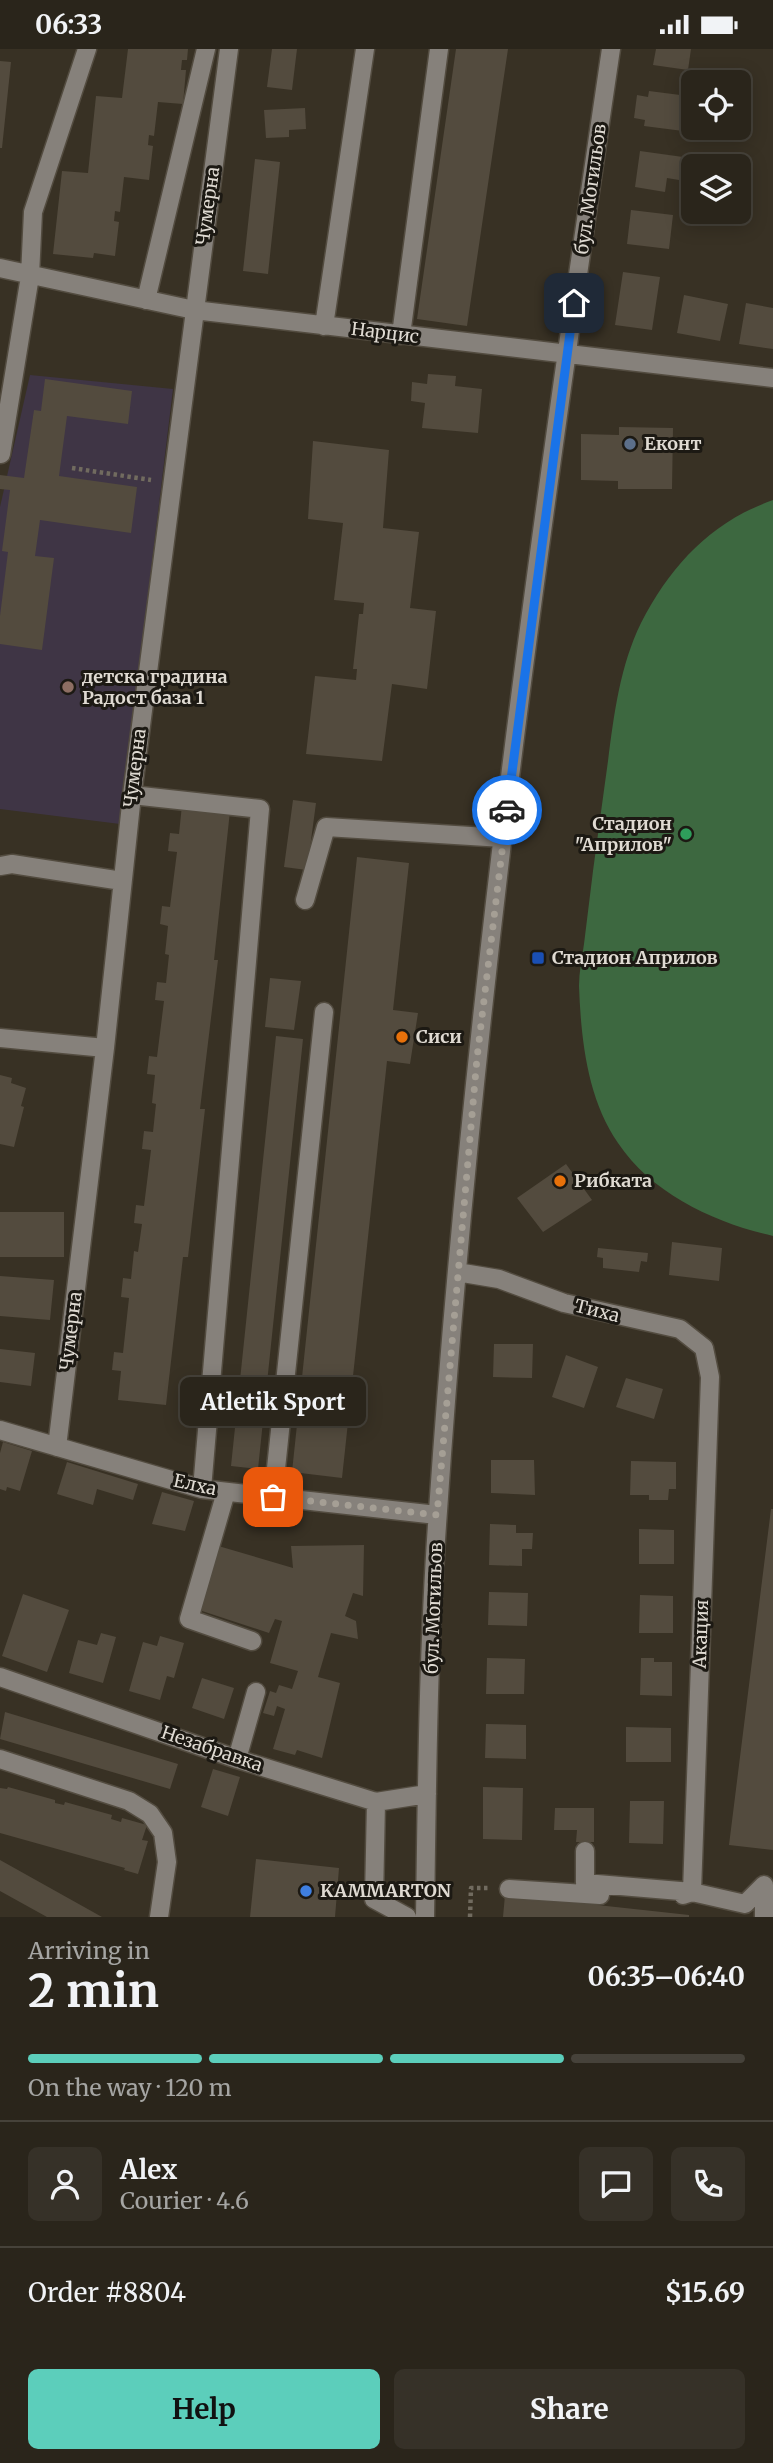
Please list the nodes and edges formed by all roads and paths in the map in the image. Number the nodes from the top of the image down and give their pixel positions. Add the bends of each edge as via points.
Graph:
1 (87, 49) edge
2 (206, 49) edge
3 (229, 49) edge
4 (365, 49) edge
5 (439, 49) edge
6 (611, 49) edge
7 (0, 268) edge
8 (30, 276) junction
9 (146, 300) junction
10 (194, 310) junction
11 (324, 326) junction
12 (401, 335) junction
13 (566, 354) junction
14 (773, 379) edge
15 (1, 454) edge
16 (72, 468) dead end
17 (172, 483) junction
18 (132, 795) junction
19 (503, 838) junction
20 (0, 866) edge
21 (122, 881) junction
22 (305, 900) dead end
23 (324, 1012) dead end
24 (0, 1038) edge
25 (105, 1048) junction
26 (457, 1272) junction
27 (710, 1377) joint
28 (0, 1430) edge
29 (57, 1447) junction
30 (202, 1489) junction
31 (226, 1492) junction
32 (273, 1497) junction
33 (437, 1515) junction
34 (252, 1641) dead end
35 (0, 1677) edge
36 (256, 1692) dead end
37 (0, 1759) edge
38 (237, 1759) junction
39 (427, 1794) junction
40 (376, 1802) junction
41 (585, 1851) dead end
42 (768, 1883) edge
43 (471, 1888) dead end
44 (509, 1889) dead end
45 (692, 1892) junction
46 (159, 1917) edge
47 (407, 1917) edge
48 (425, 1917) edge
49 (470, 1917) edge
50 (764, 1917) edge

1 - 8 street via 33,212
2 - 9 street
3 - 10 street, Чумерна
4 - 11 street
5 - 12 street
6 - 13 street, бул. Могильов
7 - 8 street, Нарцис
8 - 9 street, Нарцис
8 - 15 street
9 - 10 street, Нарцис
10 - 11 street, Нарцис
10 - 17 street, Чумерна
11 - 12 street, Нарцис
12 - 13 street, Нарцис
13 - 14 street, Нарцис
13 - 19 street, бул. Могильов
16 - 17 path
17 - 18 street, Чумерна
18 - 21 street, Чумерна
18 - 30 street via 260,809
19 - 22 street via 326,827
19 - 26 street, бул. Могильов
20 - 21 street
21 - 25 street, Чумерна
23 - 32 street
24 - 25 street
25 - 29 street, Чумерна
26 - 27 street, Тиха via 499,1279 564,1303 680,1329 704,1348
26 - 33 street, бул. Могильов
27 - 45 street, Акация
28 - 29 street, Елха
29 - 30 street, Елха
30 - 31 street, Елха
31 - 32 street, Елха
31 - 34 street via 189,1619
32 - 33 street, Елха
33 - 39 street, бул. Могильов
35 - 38 street, Незабравка
36 - 38 street
37 - 46 street via 129,1801 150,1814 163,1833 167,1862
38 - 40 street, Незабравка
39 - 40 street, Незабравка
39 - 48 street, бул. Могильов
40 - 47 street via 374,1899
41 - 45 street via 585,1883
42 - 45 street via 745,1904
42 - 50 street
43 - 49 path
44 - 45 street via 674,1899

